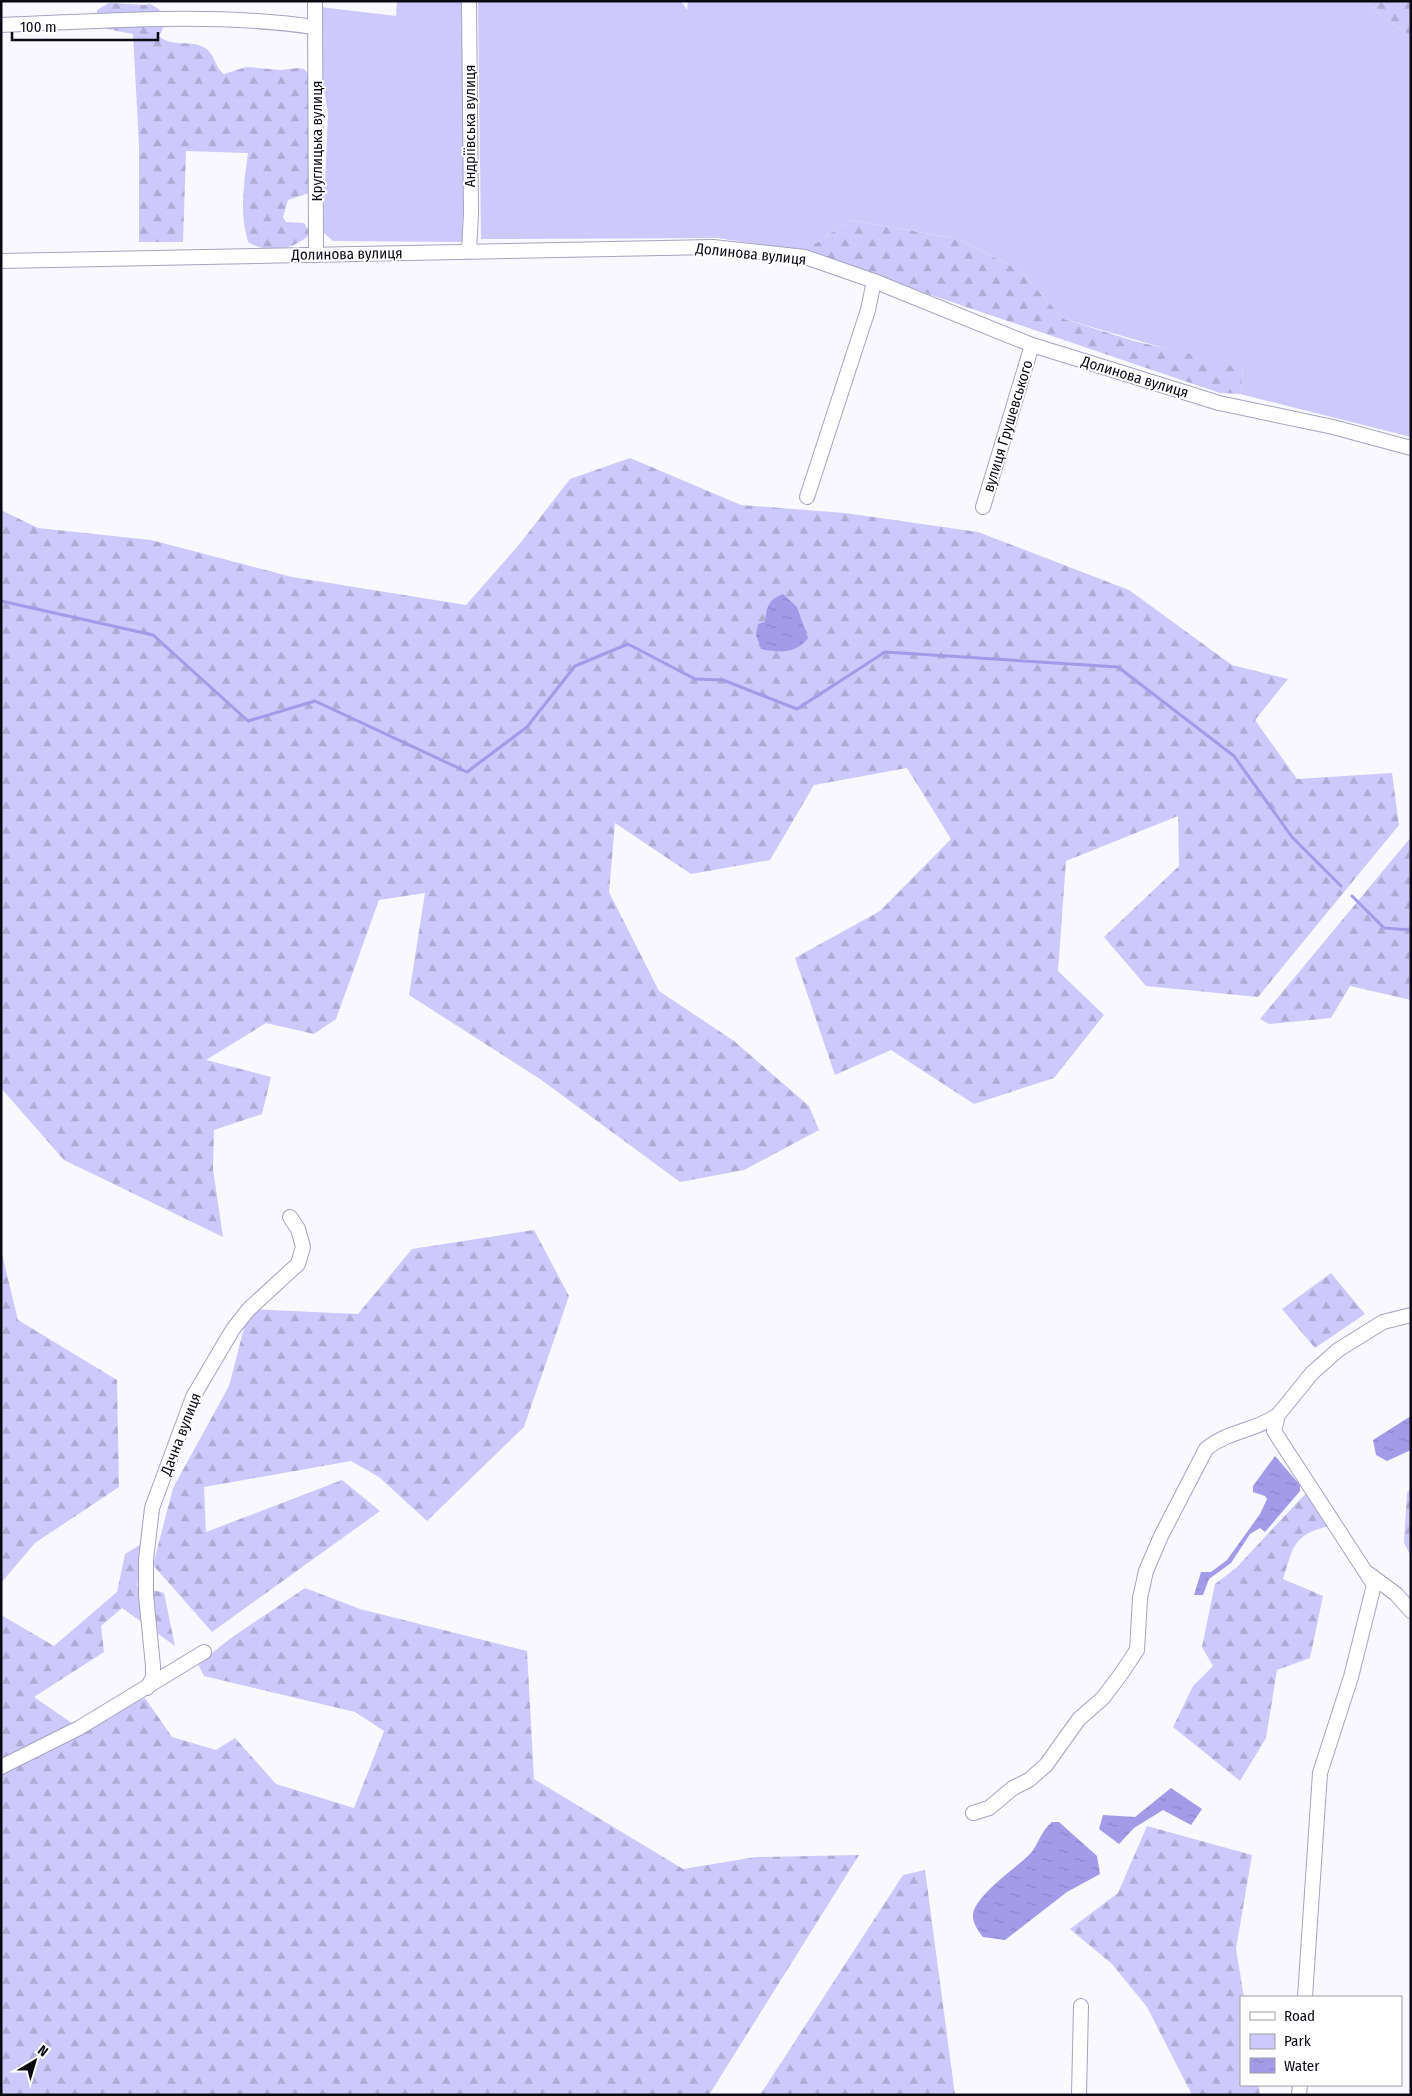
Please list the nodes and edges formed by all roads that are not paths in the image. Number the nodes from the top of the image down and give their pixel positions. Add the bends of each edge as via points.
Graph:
1 (316, 1) edge
2 (469, 1) edge
3 (1, 25) edge
4 (314, 27) junction
5 (469, 252) junction
6 (316, 254) junction
7 (1, 260) edge
8 (874, 281) junction
9 (1032, 345) junction
10 (1411, 448) edge
11 (807, 498) dead end
12 (983, 507) dead end
13 (290, 1217) dead end
14 (1411, 1314) edge
15 (1278, 1415) junction
16 (1367, 1572) junction
17 (1411, 1611) edge
18 (204, 1652) dead end
19 (147, 1688) junction
20 (1, 1767) edge
21 (973, 1813) dead end
22 (1305, 1996) edge
23 (1081, 2006) dead end
24 (1079, 2095) edge

1 - 4 street, Круглицька вулиця
2 - 5 street, Андріївська вулиця
3 - 4 street via 186,17
4 - 6 street, Круглицька вулиця
5 - 6 street, Долинова вулиця
5 - 8 street, Долинова вулиця via 713,247 805,257
6 - 7 street, Долинова вулиця
8 - 9 street, Долинова вулиця
8 - 11 street via 868,310
9 - 10 street, Долинова вулиця via 1219,403
9 - 12 street, вулиця Грушевського
13 - 19 street, Дачна вулиця via 298,1229 303,1247 298,1264 249,1309 233,1329 193,1397 152,1508 146,1595 153,1677
14 - 15 street via 1383,1322 1338,1350 1312,1373
15 - 16 street via 1274,1431
15 - 21 street via 1264,1425 1217,1440 1206,1450 1146,1571 1140,1598 1137,1650 1102,1698 1079,1719 1046,1765 989,1808
16 - 17 street via 1396,1594
16 - 22 street via 1374,1585 1351,1677 1320,1773
18 - 19 street
19 - 20 street via 79,1728
23 - 24 street

